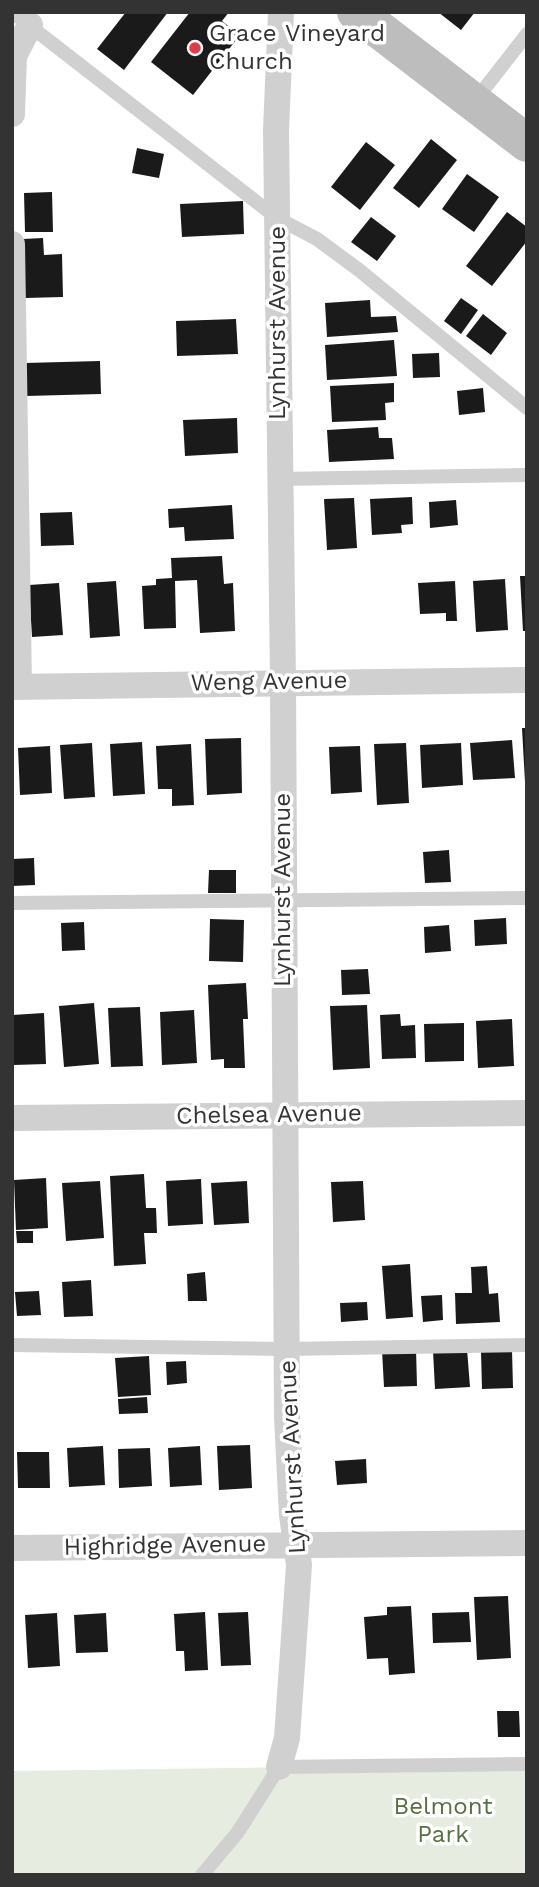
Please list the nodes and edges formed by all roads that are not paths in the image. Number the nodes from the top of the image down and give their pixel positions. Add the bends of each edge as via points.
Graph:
1 (281, 12) edge
2 (360, 13) edge
3 (21, 19) edge
4 (527, 34) edge
5 (474, 103) junction
6 (12, 114) edge
7 (527, 143) edge
8 (277, 218) junction
9 (12, 244) edge
10 (527, 408) edge
11 (527, 475) edge
12 (279, 479) junction
13 (527, 680) edge
14 (283, 681) junction
15 (16, 687) edge
16 (284, 898) junction
17 (527, 898) edge
18 (12, 903) edge
19 (527, 1113) edge
20 (284, 1115) junction
21 (12, 1118) edge
22 (12, 1345) edge
23 (527, 1345) edge
24 (286, 1349) junction
25 (527, 1543) edge
26 (296, 1545) junction
27 (12, 1548) edge
28 (527, 1764) edge
29 (279, 1767) junction
30 (202, 1875) edge

1 - 8 street, Lynhurst Avenue
2 - 5 street
3 - 6 street
3 - 8 lane
4 - 5 lane
5 - 7 street
8 - 10 lane via 317,239 359,270
8 - 12 street, Lynhurst Avenue
9 - 15 street
11 - 12 lane
12 - 14 street, Lynhurst Avenue
13 - 14 street, Weng Avenue
14 - 15 street, Weng Avenue
14 - 16 street, Lynhurst Avenue
16 - 17 lane
16 - 18 lane
16 - 20 street, Lynhurst Avenue
19 - 20 street, Chelsea Avenue
20 - 21 street, Chelsea Avenue
20 - 24 street, Lynhurst Avenue
22 - 24 lane
23 - 24 lane
24 - 26 street, Lynhurst Avenue
25 - 26 street, Highridge Avenue
26 - 27 street, Highridge Avenue
26 - 29 street, Lynhurst Avenue via 299,1565 287,1738
28 - 29 lane
29 - 30 lane via 238,1832

